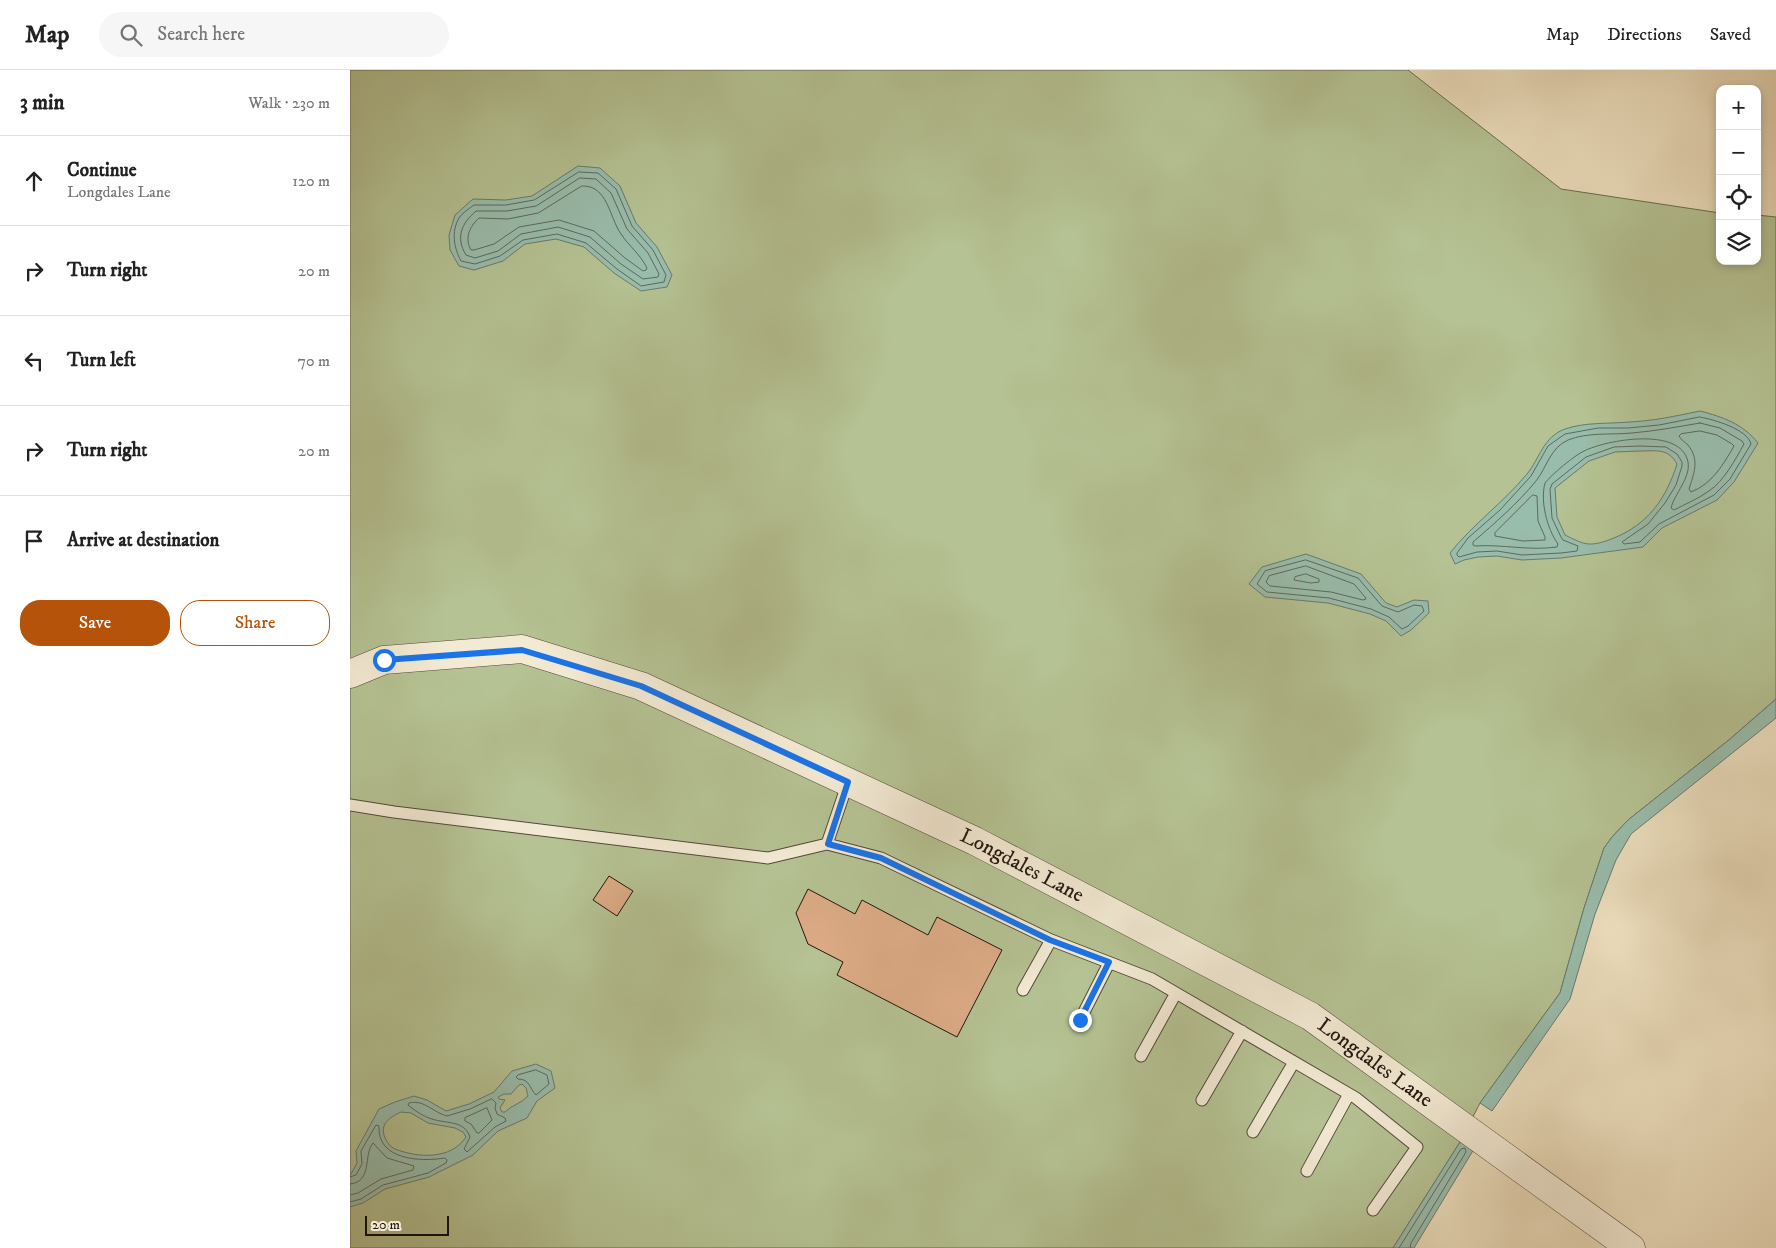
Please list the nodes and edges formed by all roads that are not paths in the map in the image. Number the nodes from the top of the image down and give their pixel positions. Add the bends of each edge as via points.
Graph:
1 (350, 674) edge
2 (848, 782) junction
3 (350, 805) edge
4 (828, 844) junction
5 (1050, 940) junction
6 (1109, 962) junction
7 (1023, 990) dead end
8 (1176, 993) junction
9 (1080, 1020) dead end
10 (1242, 1031) junction
11 (1141, 1056) dead end
12 (1294, 1062) junction
13 (1349, 1094) junction
14 (1202, 1100) dead end
15 (1253, 1132) dead end
16 (1307, 1171) dead end
17 (1373, 1210) dead end
18 (1631, 1248) edge

1 - 2 street, Longdales Lane via 384,660 522,650 641,686
2 - 4 lane
2 - 18 street, Longdales Lane via 975,840 1310,1016
3 - 4 lane via 768,858
4 - 5 lane via 881,858
5 - 6 lane
5 - 7 lane
6 - 8 lane
6 - 9 lane
8 - 10 lane
8 - 11 lane
10 - 12 lane
10 - 14 lane
12 - 13 lane
12 - 15 lane
13 - 16 lane
13 - 17 lane via 1417,1147

